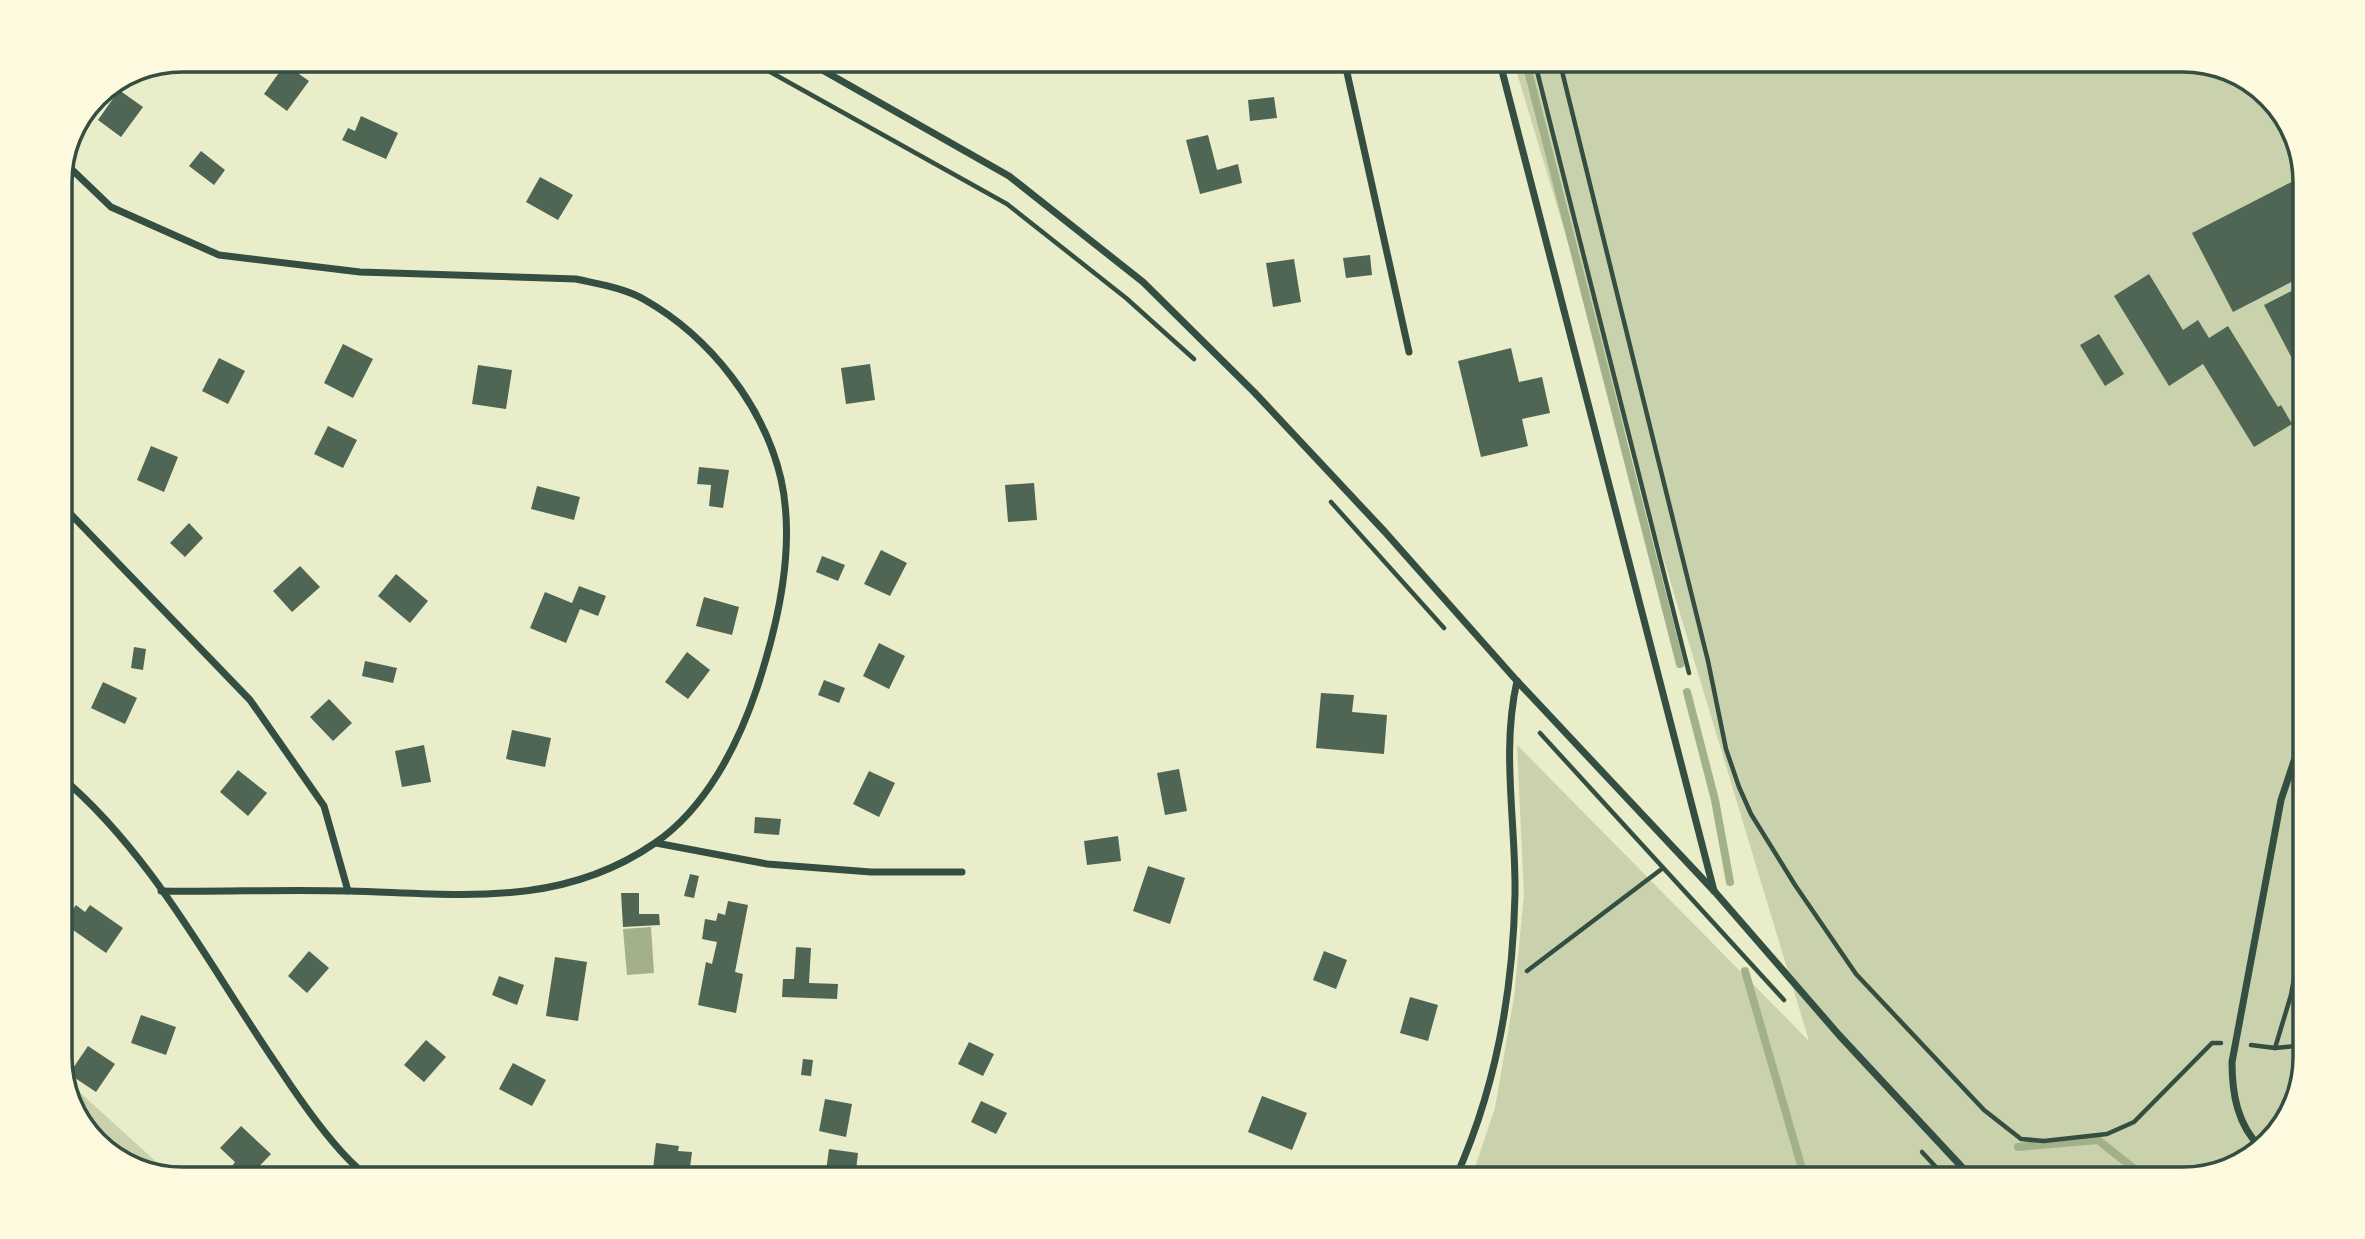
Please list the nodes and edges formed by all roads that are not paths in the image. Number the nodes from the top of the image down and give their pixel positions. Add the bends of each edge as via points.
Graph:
1 (824, 72) edge
2 (1347, 72) edge
3 (1502, 72) edge
4 (73, 170) edge
5 (1409, 352) dead end
6 (72, 515) edge
7 (1517, 681) junction
8 (2293, 764) edge
9 (72, 786) edge
10 (656, 843) junction
11 (962, 872) dead end
12 (161, 891) junction
13 (348, 891) junction
14 (1714, 892) junction
15 (2254, 1142) edge
16 (360, 1167) edge
17 (1460, 1167) edge
18 (1961, 1167) edge

1 - 7 street via 1009,176 1143,282 1273,412
2 - 5 street
3 - 14 street
4 - 10 street via 111,207 219,255 360,272 576,279 645,299 704,343 760,421 781,480 786,537 775,632 746,721 692,810
6 - 13 street via 250,700 324,806
7 - 14 street
7 - 17 street via 1508,733 1515,895 1507,986 1480,1120
8 - 15 street via 2281,800 2232,1062 2232,1096
9 - 12 street via 96,806
10 - 11 street via 768,864 871,872
10 - 13 street via 614,865 542,891 443,896
12 - 13 street
12 - 16 street via 307,1110
14 - 18 street

